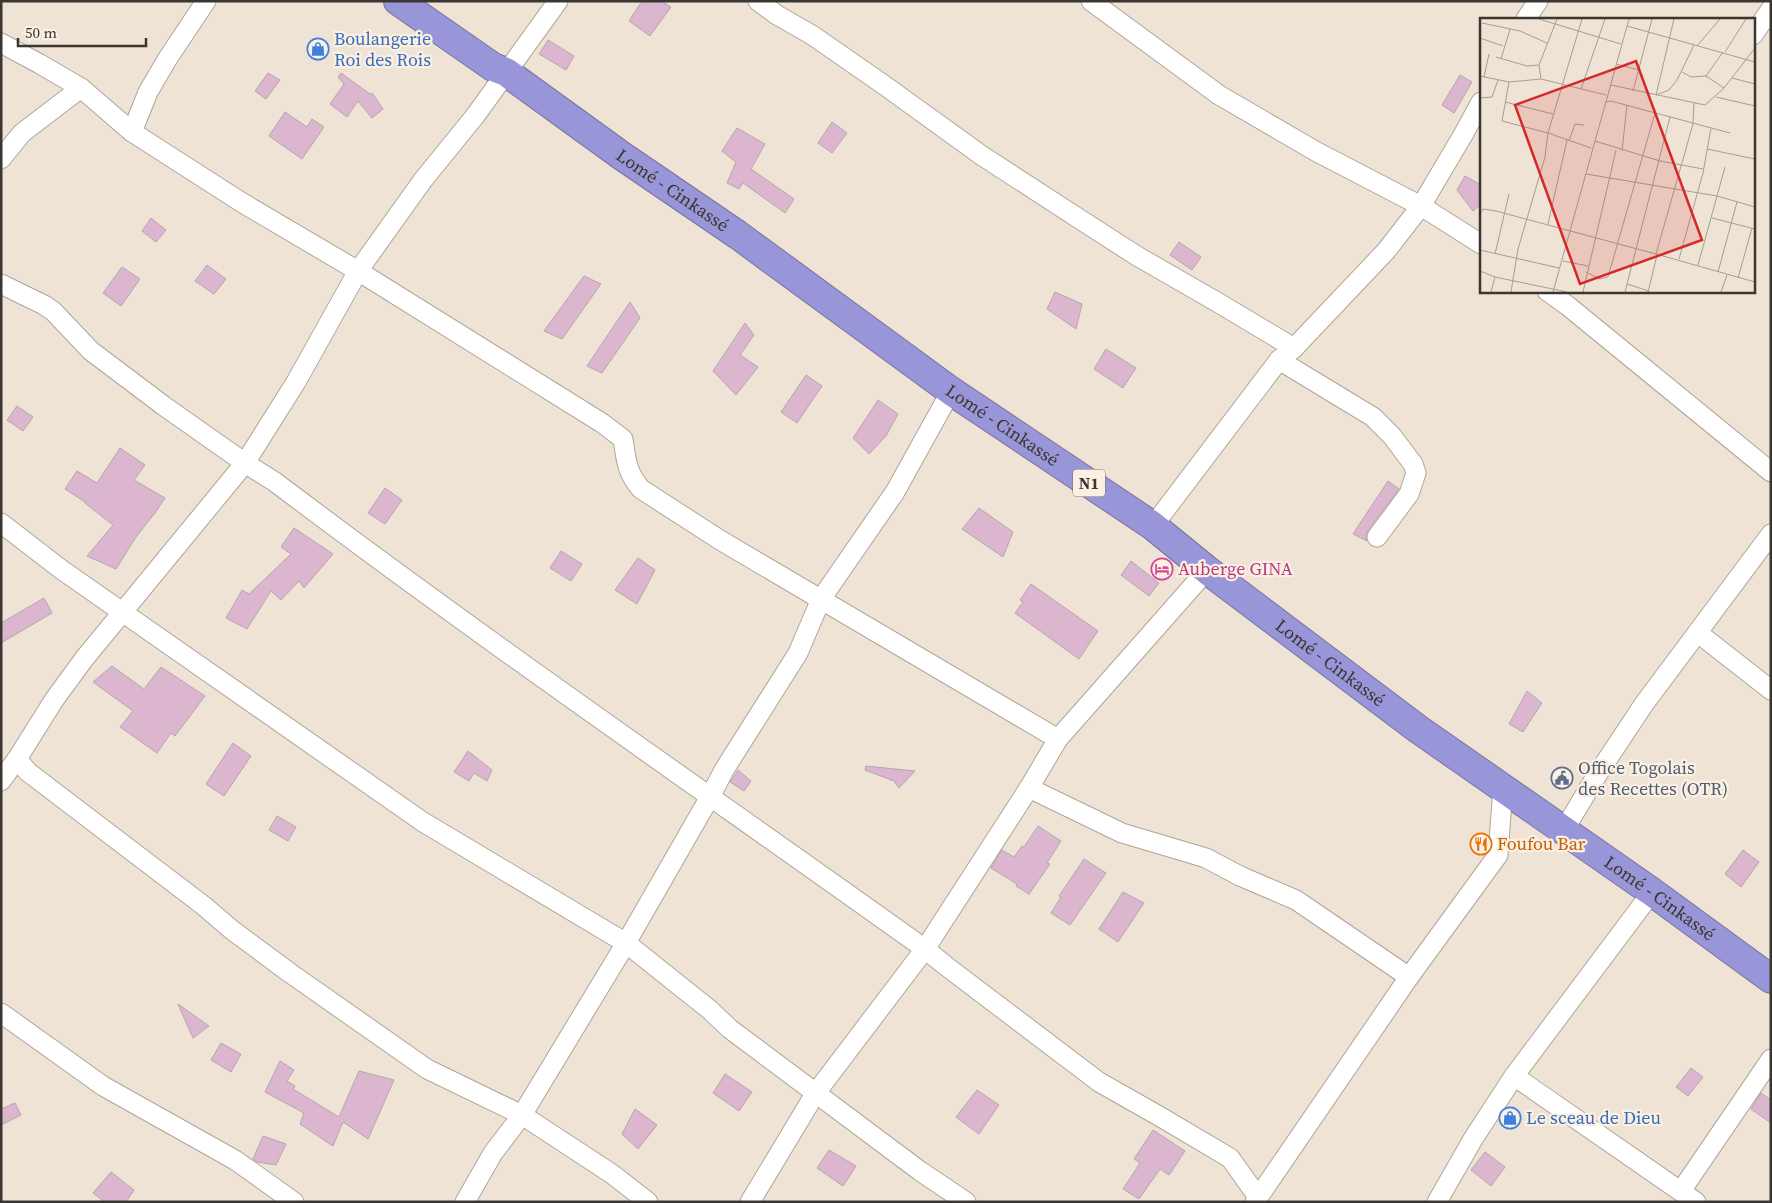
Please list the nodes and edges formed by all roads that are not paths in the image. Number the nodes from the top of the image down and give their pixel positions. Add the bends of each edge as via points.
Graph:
1 (206, 1) edge
2 (398, 1) edge
3 (558, 1) edge
4 (758, 1) edge
5 (1091, 1) edge
6 (1538, 1) edge
7 (1771, 9) edge
8 (1527, 18) edge
9 (1754, 34) edge
10 (1, 44) edge
11 (506, 72) junction
12 (81, 88) junction
13 (1480, 104) edge
14 (132, 132) junction
15 (1, 159) edge
16 (1421, 206) junction
17 (1480, 243) edge
18 (358, 271) junction
19 (1, 284) edge
20 (1551, 292) edge
21 (1572, 299) edge
22 (1294, 348) junction
23 (1279, 360) junction
24 (951, 391) junction
25 (245, 463) junction
26 (1771, 472) edge
27 (1, 523) edge
28 (1153, 526) junction
29 (1771, 534) edge
30 (1378, 537) dead end
31 (1208, 570) junction
32 (821, 599) junction
33 (123, 612) junction
34 (1698, 633) junction
35 (1771, 690) edge
36 (1058, 739) junction
37 (7, 768) edge
38 (1503, 787) junction
39 (1029, 788) junction
40 (711, 795) junction
41 (1564, 830) junction
42 (1652, 892) junction
43 (626, 943) junction
44 (926, 949) junction
45 (1409, 977) junction
46 (1771, 979) edge
47 (1, 1013) edge
48 (1771, 1059) edge
49 (1514, 1076) junction
50 (815, 1094) junction
51 (522, 1115) junction
52 (1689, 1197) edge
53 (1257, 1199) edge
54 (294, 1202) edge
55 (465, 1202) edge
56 (648, 1202) edge
57 (750, 1202) edge
58 (966, 1202) edge
59 (1437, 1202) edge

1 - 14 street via 148,92
2 - 11 highway, Lomé - Cinkassé / N1 via 493,67
3 - 11 street
4 - 22 street via 1081,220
5 - 16 street via 1219,95 1317,152
6 - 8 street
7 - 9 street
10 - 12 street
11 - 18 street
11 - 24 highway, Lomé - Cinkassé / N1 via 738,235
12 - 14 street
12 - 15 street via 22,133
13 - 16 street
14 - 18 street
16 - 17 street
16 - 22 street via 1386,251
18 - 25 street via 296,382
18 - 32 street via 602,423 623,440 626,462 632,478 641,488 720,540
19 - 25 street via 53,311 91,351
20 - 21 street
21 - 26 street
22 - 23 street
23 - 28 street
23 - 30 street via 1373,417 1413,464 1416,473 1409,494
24 - 28 highway, Lomé - Cinkassé / N1
24 - 32 street via 895,492
25 - 33 street
25 - 40 street
27 - 33 street
28 - 31 highway, Lomé - Cinkassé / N1
29 - 34 street
31 - 36 street
31 - 38 highway, Lomé - Cinkassé / N1 via 1418,729
32 - 36 street
32 - 40 street via 798,654
33 - 37 street via 79,666
33 - 43 street via 423,822
34 - 35 street
34 - 41 street via 1644,704
36 - 39 street
37 - 51 street via 28,772 290,973 427,1070
38 - 41 highway, Lomé - Cinkassé / N1
38 - 45 street via 1498,855
39 - 44 street
39 - 45 street via 1122,833 1206,858 1296,900
40 - 43 street
40 - 44 street
41 - 42 highway, Lomé - Cinkassé / N1
42 - 46 highway, Lomé - Cinkassé / N1
42 - 49 street
43 - 50 street
43 - 51 street
44 - 50 street
44 - 53 street via 1099,1082 1230,1158
45 - 53 street
47 - 54 street via 103,1086 235,1160
48 - 52 street
49 - 52 street
49 - 59 street
50 - 57 street
50 - 58 street
51 - 55 street via 493,1153
51 - 56 street via 612,1174

